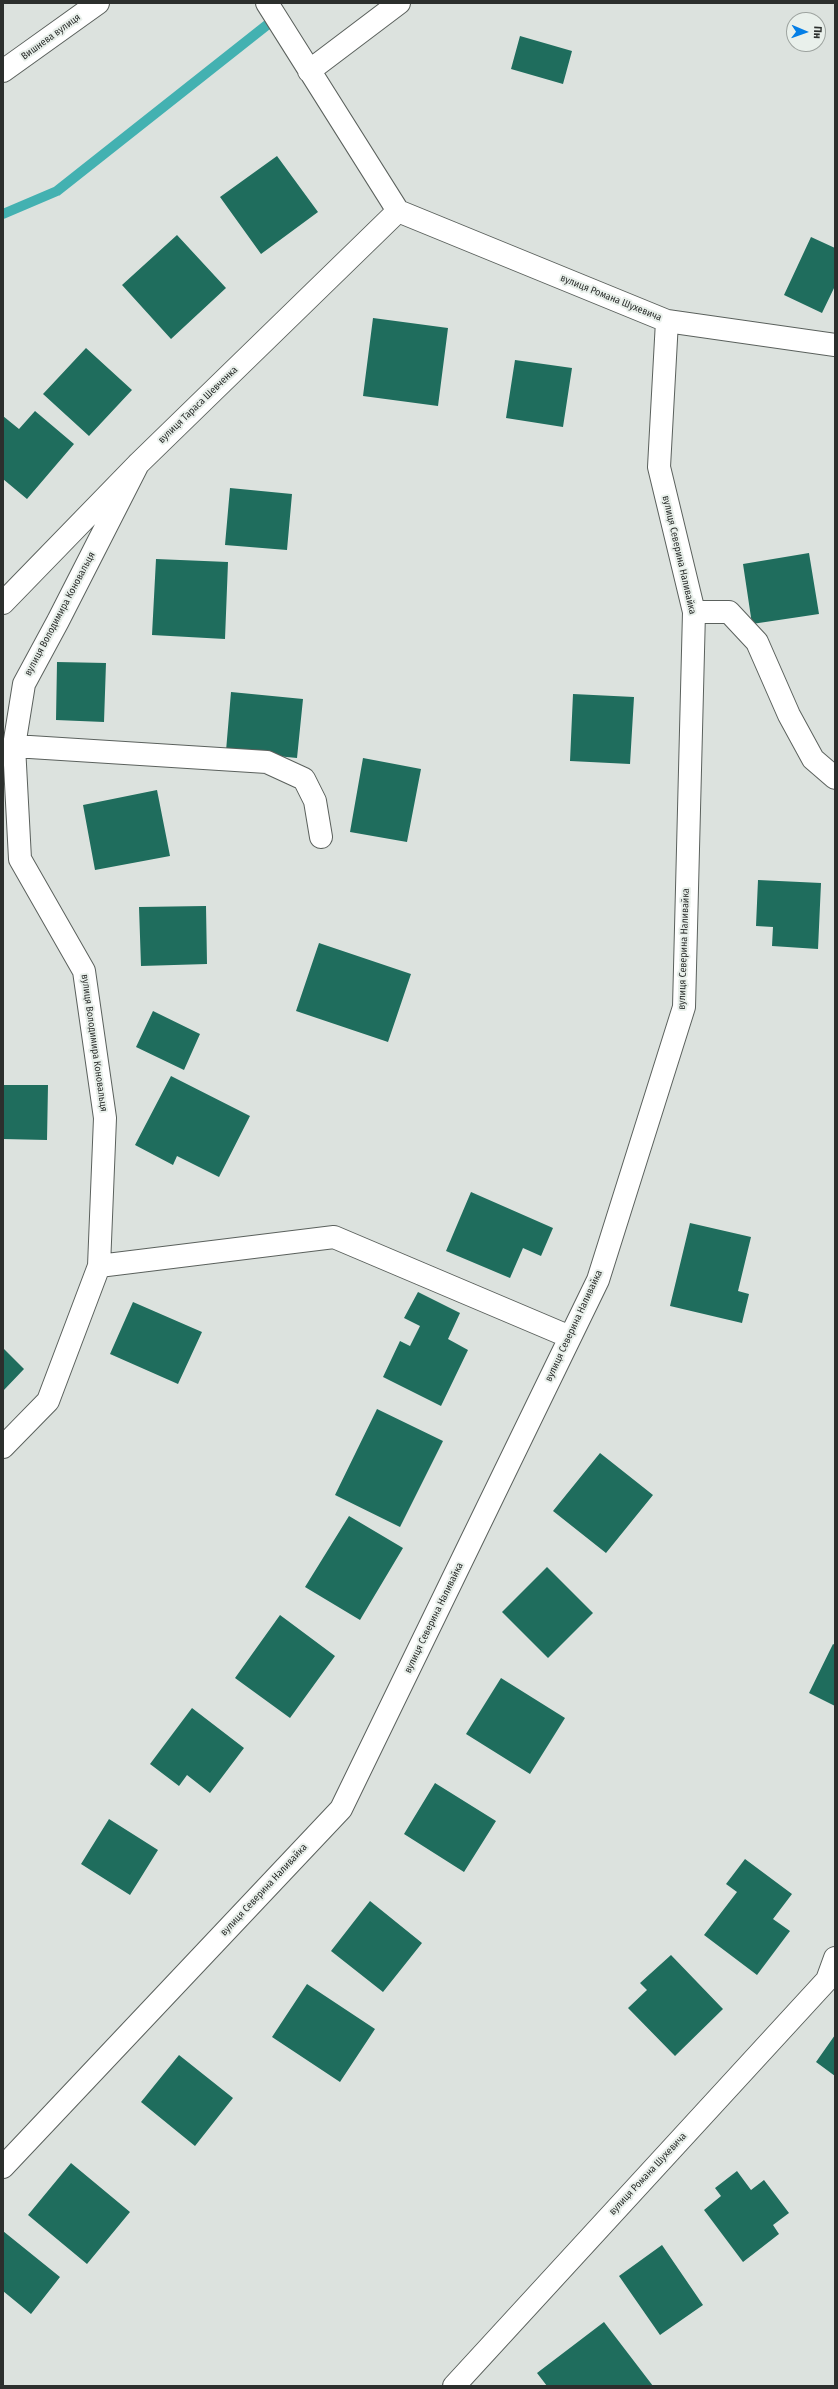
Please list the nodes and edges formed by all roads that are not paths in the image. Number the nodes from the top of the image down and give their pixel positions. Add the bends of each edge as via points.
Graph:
1 (98, 3) edge
2 (267, 3) edge
3 (399, 3) edge
4 (3, 71) edge
5 (309, 71) junction
6 (398, 211) junction
7 (667, 320) junction
8 (835, 345) edge
9 (138, 464) junction
10 (3, 604) edge
11 (694, 612) junction
12 (14, 746) junction
13 (835, 778) edge
14 (321, 837) dead end
15 (99, 1266) junction
16 (570, 1337) junction
17 (3, 1447) edge
18 (835, 1958) edge
19 (3, 2167) edge
20 (454, 2386) edge

1 - 4 street, Вишнева вулиця
2 - 5 street
3 - 5 street
5 - 6 street
6 - 7 street, вулиця Романа Шухевича
6 - 9 street, вулиця Тараса Шевченка
7 - 8 street, вулиця Романа Шухевича
7 - 11 street, вулиця Северина Наливайка via 659,467
9 - 10 street, вулиця Тараса Шевченка
9 - 12 street, вулиця Володимира Коновальця via 24,684
11 - 13 street via 729,612 757,642 789,715 813,759
11 - 16 street, вулиця Северина Наливайка via 684,1007 598,1280
12 - 14 street via 267,762 304,779 315,801
12 - 15 street, вулиця Володимира Коновальця via 20,859 84,971 105,1118
15 - 16 street via 334,1237
15 - 17 street, вулиця Володимира Коновальця via 48,1402
16 - 19 street, вулиця Северина Наливайка via 341,1809
18 - 20 street, вулиця Романа Шухевича via 827,1980

